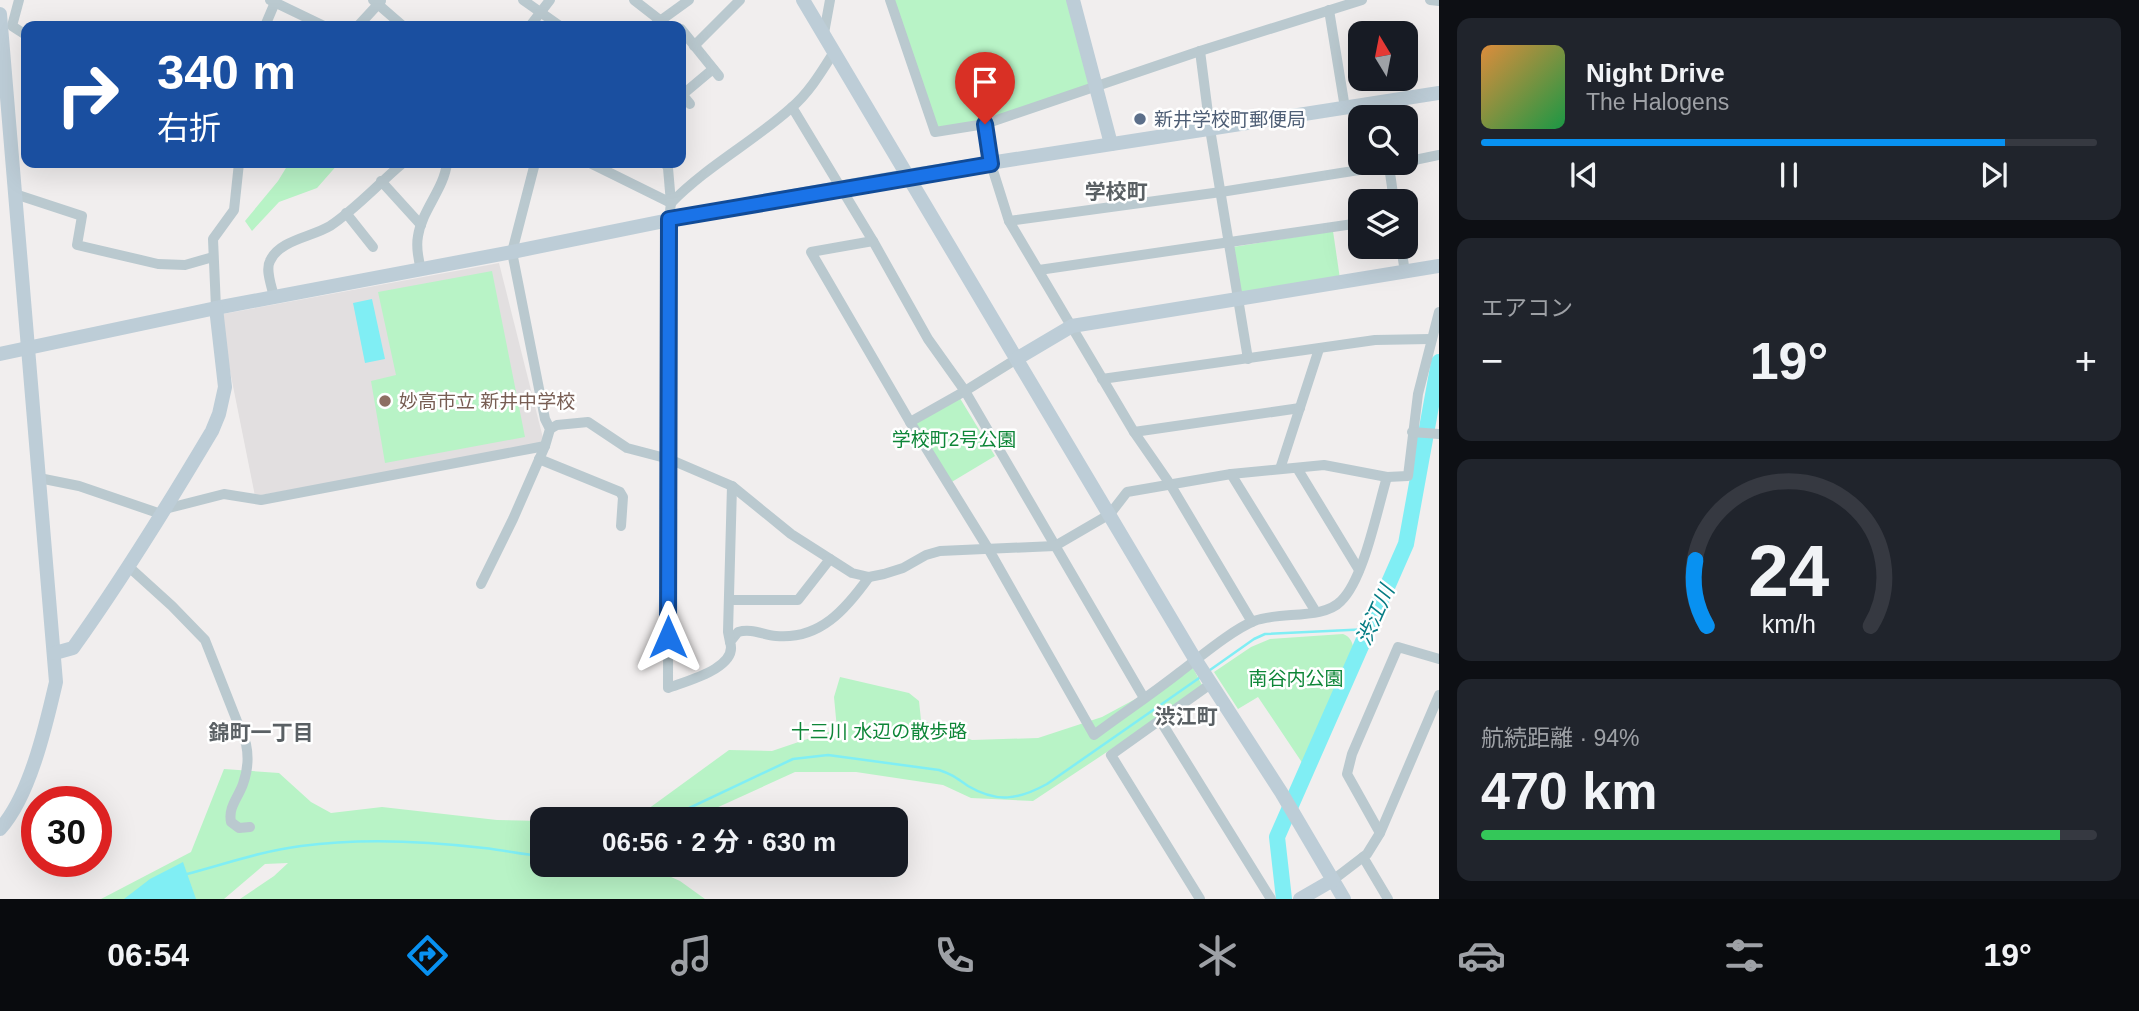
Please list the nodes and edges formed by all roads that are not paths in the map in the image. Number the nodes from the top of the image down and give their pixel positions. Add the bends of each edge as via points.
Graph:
1 (19, 0) edge
2 (523, 0) edge
3 (550, 0) edge
4 (634, 0) edge
5 (689, 0) edge
6 (740, 0) edge
7 (803, 0) edge
8 (830, 0) edge
9 (890, 0) edge
10 (1073, 0) edge
11 (1362, 0) edge
12 (1430, 0) edge
13 (273, 1) edge
14 (378, 1) edge
15 (1439, 1) edge
16 (1329, 10) junction
17 (540, 12) junction
18 (661, 20) edge
19 (267, 21) edge
20 (314, 21) edge
21 (362, 21) edge
22 (397, 21) edge
23 (534, 21) edge
24 (553, 21) edge
25 (4, 22) edge
26 (21, 32) edge
27 (824, 33) junction
28 (686, 36) edge
29 (694, 46) junction
30 (1200, 51) junction
31 (834, 52) junction
32 (1095, 87) junction
33 (686, 91) edge
34 (1439, 93) edge
35 (686, 99) edge
36 (690, 104) dead end
37 (792, 107) junction
38 (1345, 108) junction
39 (985, 124) junction
40 (1210, 129) junction
41 (1111, 144) junction
42 (1439, 155) edge
43 (1418, 159) edge
44 (991, 164) junction
45 (238, 168) edge
46 (397, 168) edge
47 (446, 168) edge
48 (534, 168) edge
49 (600, 168) edge
50 (668, 168) edge
51 (1348, 172) edge
52 (907, 176) junction
53 (382, 181) junction
54 (841, 189) junction
55 (1222, 192) junction
56 (15, 194) junction
57 (671, 203) junction
58 (346, 213) junction
59 (669, 219) junction
60 (1009, 221) junction
61 (421, 225) junction
62 (1348, 225) edge
63 (873, 241) junction
64 (1229, 244) junction
65 (373, 247) dead end
66 (512, 252) junction
67 (213, 257) junction
68 (1403, 259) edge
69 (1439, 266) edge
70 (421, 269) junction
71 (1039, 271) junction
72 (1405, 272) junction
73 (274, 298) junction
74 (1238, 299) junction
75 (216, 308) junction
76 (1439, 312) edge
77 (1072, 326) junction
78 (1430, 339) junction
79 (29, 348) junction
80 (1319, 349) junction
81 (0, 354) edge
82 (1018, 358) junction
83 (1248, 359) junction
84 (1102, 379) junction
85 (965, 391) junction
86 (1300, 408) junction
87 (911, 422) junction
88 (550, 429) junction
89 (1135, 432) junction
90 (1414, 433) junction
91 (1437, 434) edge
92 (545, 446) junction
93 (669, 458) junction
94 (539, 459) junction
95 (1297, 468) junction
96 (1280, 469) junction
97 (1231, 474) junction
98 (1387, 477) junction
99 (39, 478) junction
100 (1170, 484) junction
101 (732, 486) junction
102 (163, 512) junction
103 (1110, 514) junction
104 (621, 526) dead end
105 (1055, 546) junction
106 (989, 550) junction
107 (830, 559) junction
108 (130, 567) junction
109 (1359, 570) junction
110 (869, 577) junction
111 (481, 584) dead end
112 (729, 600) junction
113 (1316, 612) junction
114 (1252, 622) junction
115 (730, 642) junction
116 (55, 653) junction
117 (1439, 659) edge
118 (1197, 662) junction
119 (1211, 682) junction
120 (1439, 695) edge
121 (1144, 698) junction
122 (1160, 720) junction
123 (250, 827) dead end
124 (0, 828) edge
125 (1380, 833) junction
126 (1363, 857) junction
127 (1332, 880) junction
128 (1200, 899) edge
129 (1271, 899) edge
130 (1300, 899) edge
131 (1344, 899) edge
132 (1388, 899) edge

1 - 25 street
2 - 17 street
3 - 17 street
4 - 18 street
5 - 18 street
6 - 29 street
7 - 27 street
8 - 27 street
9 - 39 street via 935,132
10 - 32 street
11 - 16 street
12 - 15 street
13 - 19 street
13 - 20 street
14 - 21 street
14 - 22 street
16 - 30 street
16 - 38 street
17 - 23 street
17 - 24 street
25 - 26 street
25 - 56 street
27 - 31 street
28 - 29 street
29 - 33 street via 716,72
30 - 32 street
30 - 40 street
31 - 37 street
31 - 52 street
32 - 39 street
32 - 41 street
34 - 38 street
35 - 36 street
37 - 54 street
37 - 57 street
38 - 40 street
39 - 44 street
40 - 41 street
40 - 55 street
41 - 44 street
42 - 43 street
44 - 52 street
44 - 60 street
45 - 67 street via 234,210 213,239
46 - 53 street
47 - 61 street
48 - 66 street
49 - 57 street
50 - 57 street
51 - 55 street
52 - 54 street
52 - 82 street
53 - 58 street
53 - 61 street
54 - 59 street
54 - 63 street
55 - 60 street
55 - 64 street
56 - 67 street via 82,216 77,245 158,264 184,265
56 - 79 street
57 - 59 street
58 - 65 street
58 - 73 street via 272,257 268,269
59 - 66 street
59 - 93 street
60 - 71 street
61 - 70 street via 417,251
62 - 64 street
63 - 85 street via 928,339
63 - 87 street via 811,252
64 - 71 street
64 - 74 street
66 - 70 street
66 - 88 street
67 - 75 street
68 - 72 street
69 - 72 street
70 - 73 street
71 - 77 street
72 - 74 street
73 - 75 street
74 - 77 street
74 - 83 street
75 - 79 street
75 - 102 street via 225,387 219,414
76 - 78 street
77 - 82 street
77 - 84 street
78 - 80 street via 1375,340
78 - 90 street
79 - 81 street
79 - 99 street
80 - 83 street
80 - 86 street
82 - 85 street
82 - 103 street
83 - 84 street
84 - 89 street
85 - 87 street
85 - 105 street
86 - 89 street
86 - 96 street
87 - 106 street
88 - 92 street
88 - 93 street via 588,422 627,448
89 - 100 street
90 - 91 street
90 - 98 street via 1408,476
92 - 94 street
92 - 102 street via 261,500 224,494
93 - 101 street
93 - 115 street via 668,688 713,671 729,657
94 - 104 street via 620,492
94 - 111 street
95 - 96 street
95 - 98 street via 1324,465
95 - 109 street
96 - 97 street
97 - 100 street
97 - 113 street
98 - 109 street
99 - 102 street
99 - 116 street
100 - 103 street via 1127,492
100 - 114 street
101 - 107 street
101 - 112 street
102 - 108 street
103 - 105 street
103 - 118 street
105 - 106 street
105 - 121 street
106 - 110 street via 926,555
106 - 121 street via 1094,735
107 - 110 street
107 - 112 street via 798,600
108 - 116 street via 73,648
108 - 123 street via 196,629 212,655 249,758 243,787 229,813 239,828
109 - 113 street via 1340,603
110 - 115 street via 829,624 817,630 778,636 744,631
112 - 115 street
113 - 114 street
114 - 118 street
116 - 124 street via 56,682 49,711 21,798
117 - 125 street via 1398,648 1352,754 1347,774
118 - 119 street
118 - 121 street
119 - 122 street
119 - 127 street
120 - 125 street
122 - 128 street via 1111,755
122 - 129 street
125 - 126 street
126 - 127 street
126 - 132 street
127 - 130 street
127 - 131 street

